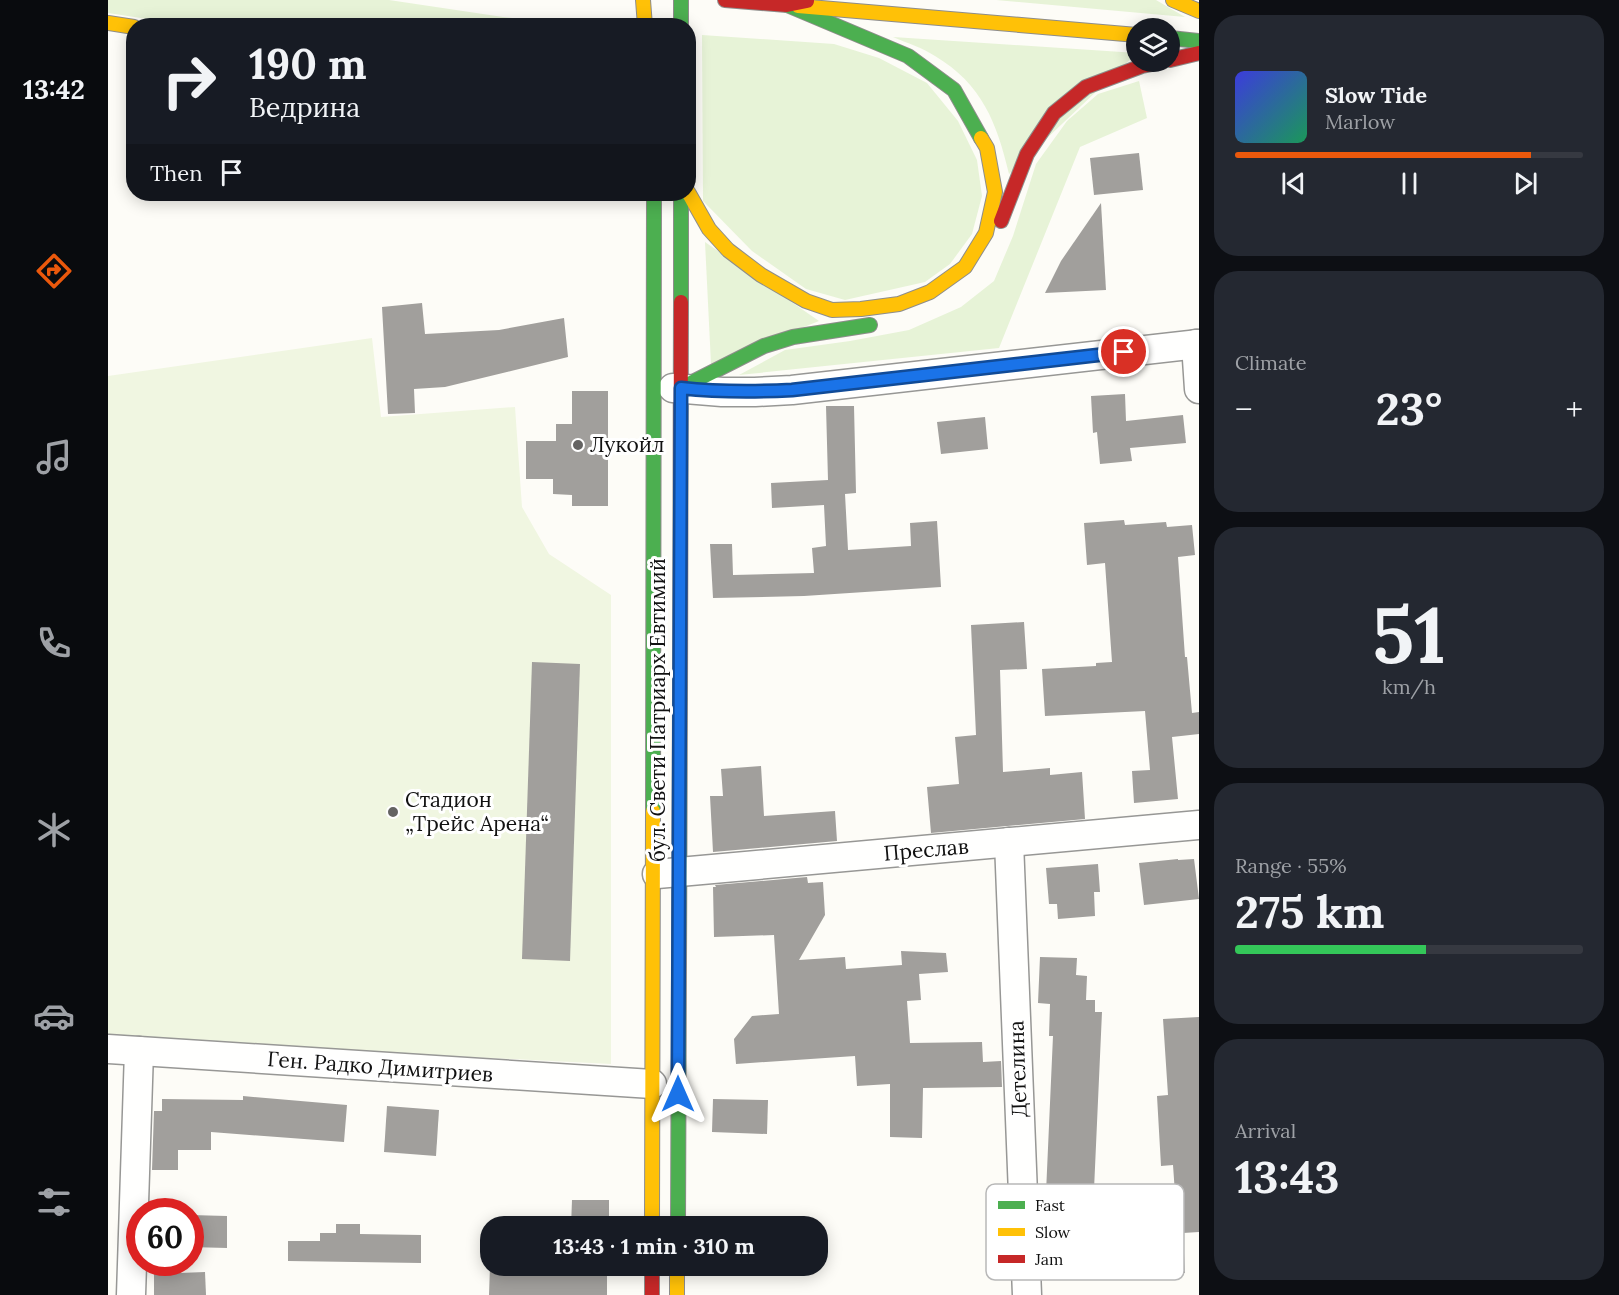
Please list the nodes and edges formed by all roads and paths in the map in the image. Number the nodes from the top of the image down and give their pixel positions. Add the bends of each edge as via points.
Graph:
1 (643, 0) edge
2 (681, 0) edge
3 (725, 0) edge
4 (814, 0) edge
5 (1173, 0) edge
6 (787, 5) junction
7 (1199, 11) edge
8 (644, 18) edge
9 (681, 18) edge
10 (108, 23) edge
11 (126, 26) edge
12 (1126, 34) edge
13 (1180, 39) edge
14 (1199, 40) edge
15 (1199, 53) edge
16 (1180, 58) edge
17 (1126, 72) edge
18 (655, 201) edge
19 (681, 201) edge
20 (693, 201) edge
21 (956, 291) dead end
22 (883, 323) dead end
23 (1197, 344) edge
24 (668, 388) junction
25 (1199, 389) edge
26 (1199, 825) edge
27 (1009, 842) junction
28 (665, 874) junction
29 (108, 1049) edge
30 (139, 1051) junction
31 (652, 1084) junction
32 (1023, 1184) edge
33 (652, 1216) edge
34 (678, 1216) edge
35 (652, 1276) edge
36 (677, 1276) edge
37 (1026, 1280) edge
38 (131, 1295) edge
39 (652, 1295) edge
40 (677, 1295) edge
41 (1027, 1295) edge

1 - 8 main road
2 - 9 main road
3 - 6 main road
4 - 6 main road
5 - 7 main road
6 - 12 main road
6 - 20 main road via 908,56 954,90 987,148 995,192 986,233 965,267 930,292 899,304 832,310 806,301 728,250 708,229
10 - 11 main road
13 - 14 main road
15 - 16 main road
17 - 21 main road via 1086,87 1054,113 1027,154 993,241 972,276
18 - 24 main road, бул. Свети Патриарх Евтимий
19 - 24 main road, бул. Свети Патриарх Евтимий
22 - 24 main road via 793,337
23 - 24 street via 792,390 722,392
23 - 25 street
24 - 28 main road, бул. Свети Патриарх Евтимий
24 - 28 main road, бул. Свети Патриарх Евтимий
26 - 27 street, Преслав
27 - 28 street, Преслав
27 - 32 street, Детелина
28 - 31 main road, бул. Свети Патриарх Евтимий
28 - 34 main road, бул. Свети Патриарх Евтимий
29 - 30 street, Ген. Радко Димитриев
30 - 31 street, Ген. Радко Димитриев
30 - 38 street
31 - 33 main road, бул. Свети Патриарх Евтимий
35 - 39 main road
36 - 40 main road
37 - 41 street, Детелина

